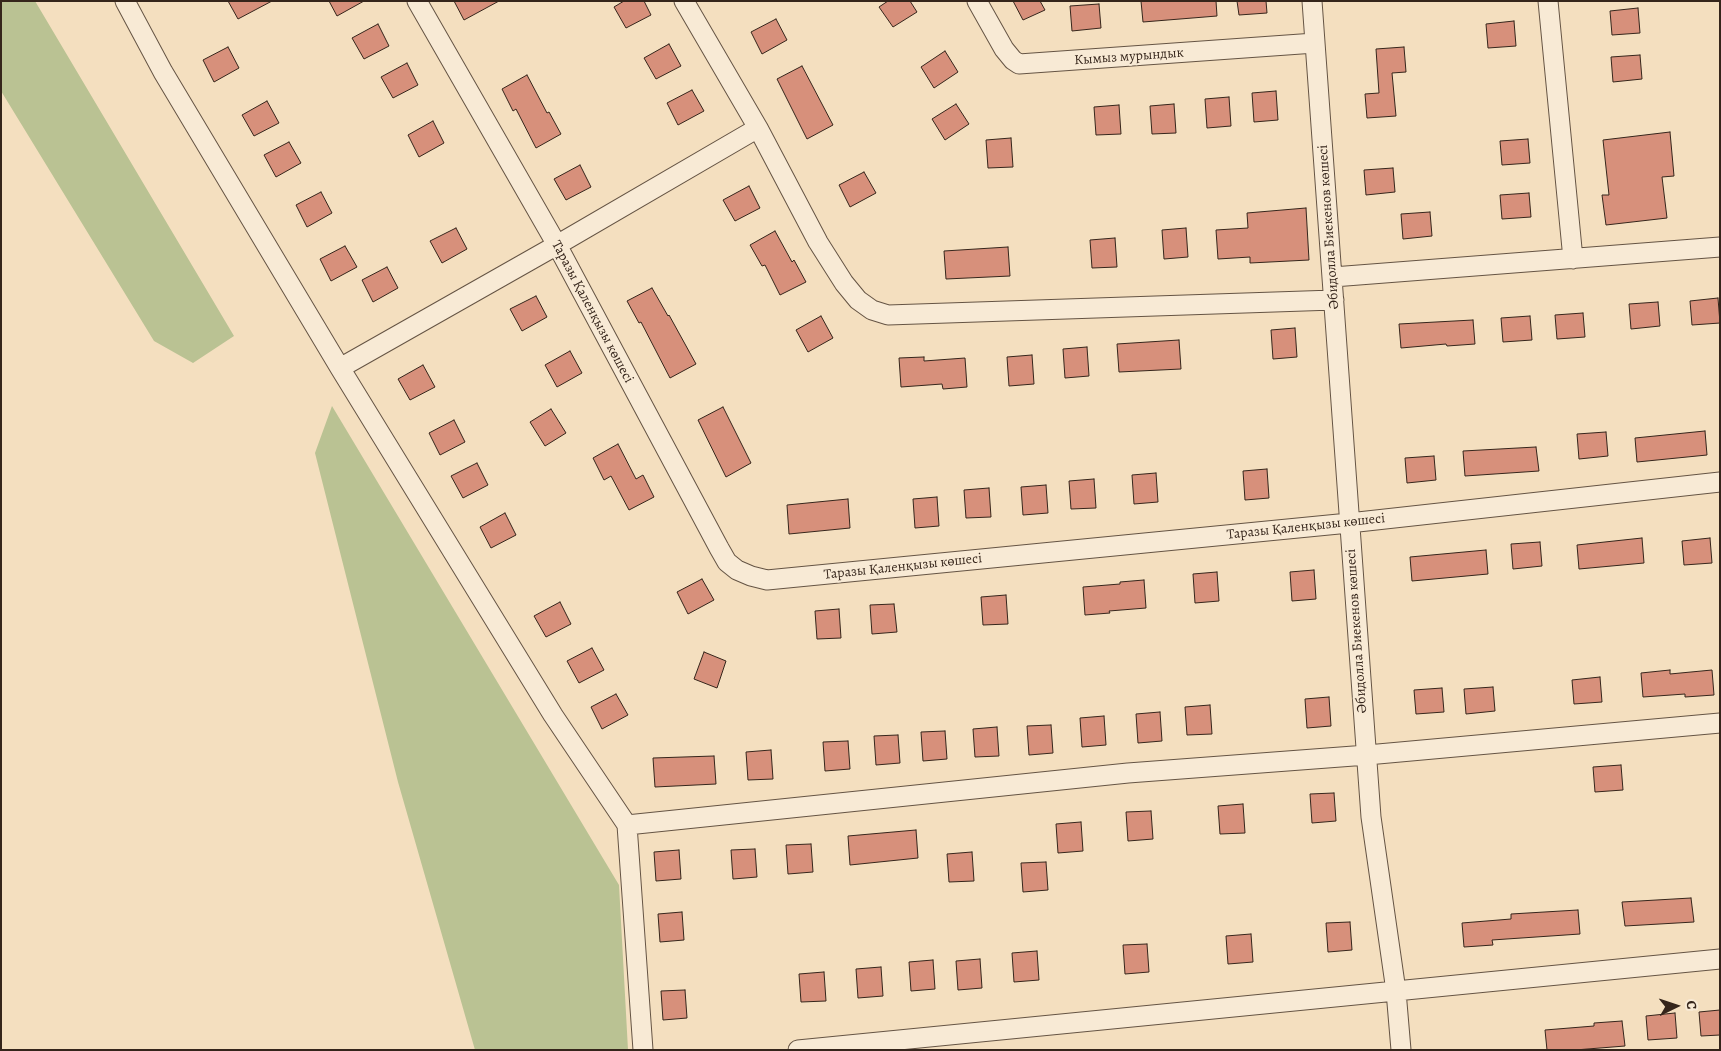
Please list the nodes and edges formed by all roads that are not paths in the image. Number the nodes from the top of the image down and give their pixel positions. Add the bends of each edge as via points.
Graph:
1 (125, 1) edge
2 (417, 1) edge
3 (684, 1) edge
4 (977, 1) edge
5 (1312, 1) edge
6 (1548, 1) edge
7 (1315, 43) junction
8 (758, 128) junction
9 (556, 245) junction
10 (1720, 247) edge
11 (1573, 259) junction
12 (1333, 277) junction
13 (1334, 300) junction
14 (340, 368) junction
15 (1720, 482) edge
16 (1349, 523) junction
17 (1720, 723) edge
18 (1367, 755) junction
19 (627, 825) junction
20 (1720, 959) edge
21 (1396, 991) junction
22 (643, 1050) edge
23 (798, 1050) edge
24 (1402, 1050) edge

1 - 14 street via 163,72
2 - 9 street, Таразы Қаленқызы көшесі
3 - 8 street
4 - 7 street, Кымыз мурындык via 1004,49 1019,64
5 - 7 street, Әбидолла Биекенов көшесі
6 - 11 street
7 - 12 street, Әбидолла Биекенов көшесі
8 - 9 street
8 - 13 street via 818,242 844,283 858,300 872,310 888,314
9 - 14 street
9 - 16 street, Таразы Қаленқызы көшесі via 727,562 751,576 767,580
10 - 11 street
11 - 12 street
12 - 13 street, Әбидолла Биекенов көшесі
13 - 16 street, Әбидолла Биекенов көшесі
14 - 19 street via 554,715
15 - 16 street, Таразы Қаленқызы көшесі
16 - 18 street, Әбидолла Биекенов көшесі
17 - 18 street
18 - 19 street via 1128,773
18 - 21 street, Әбидолла Биекенов көшесі via 1371,816
19 - 22 street
20 - 21 street
21 - 23 street
21 - 24 street, Әбидолла Биекенов көшесі

